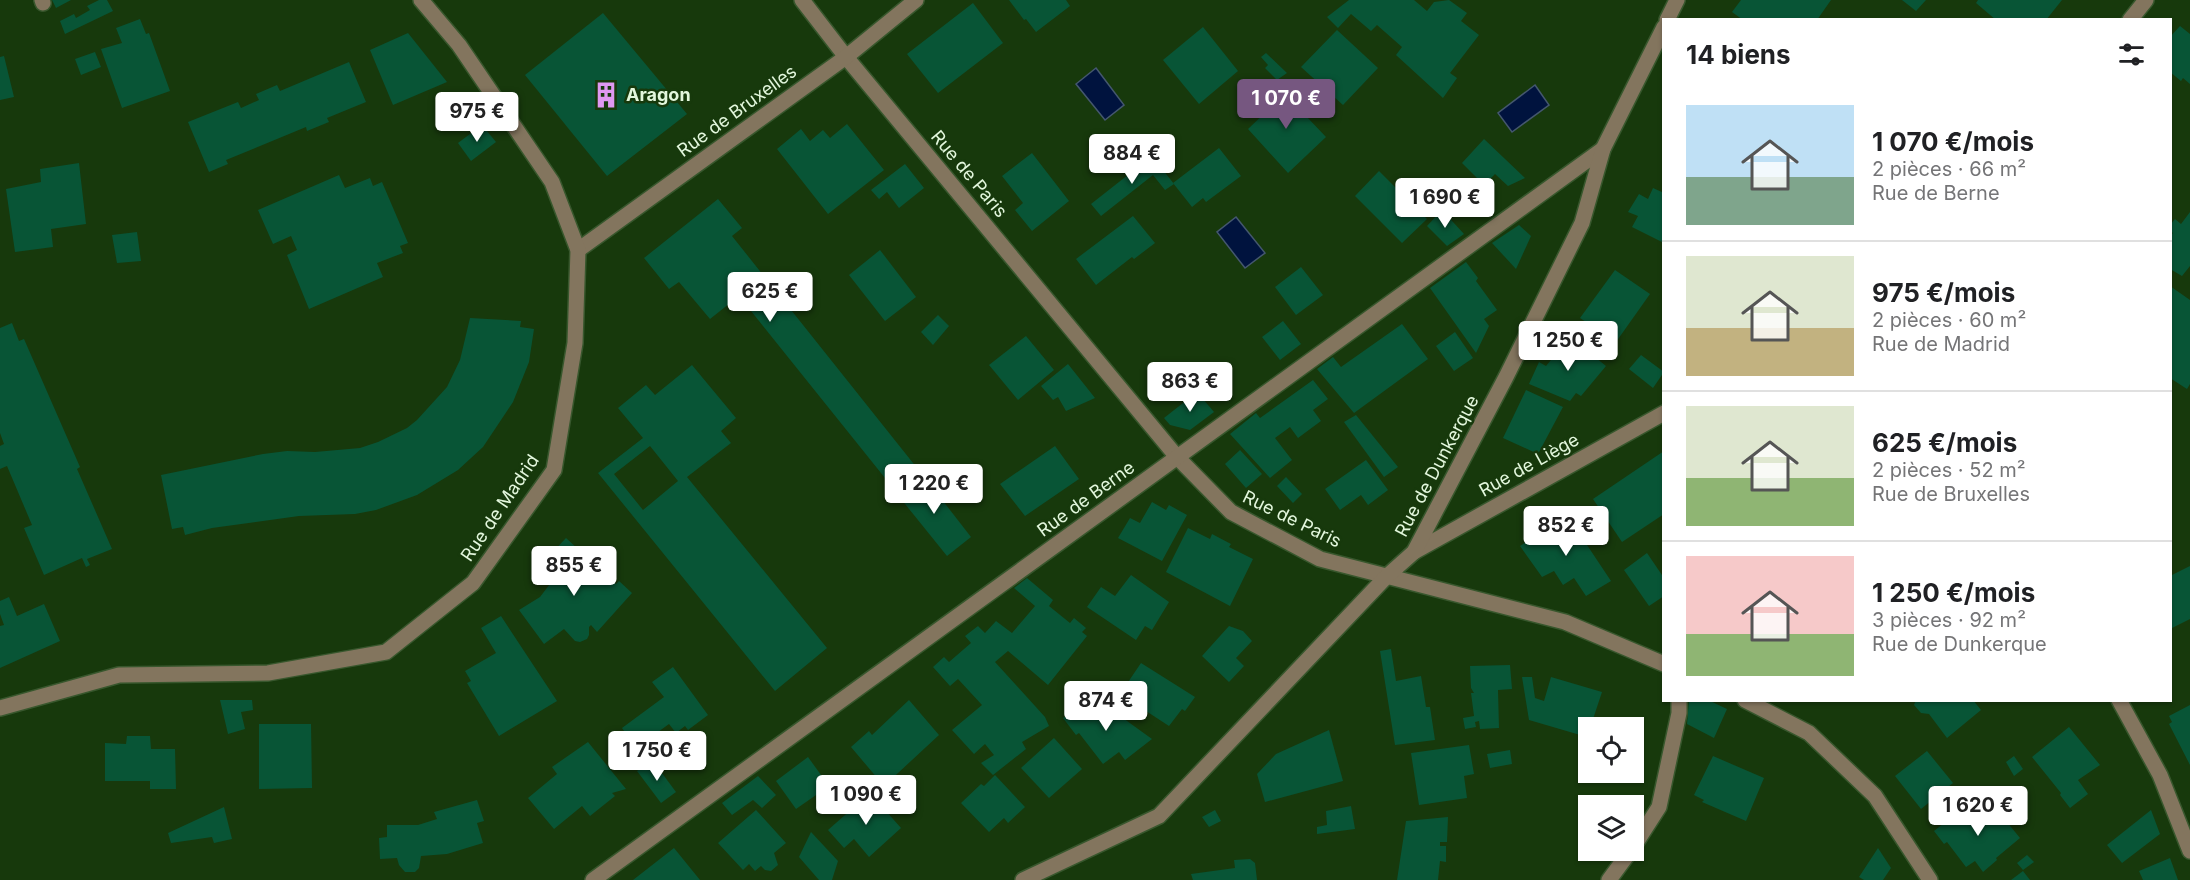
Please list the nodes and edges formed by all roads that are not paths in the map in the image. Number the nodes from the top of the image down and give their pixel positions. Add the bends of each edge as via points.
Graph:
1 (421, 0) edge
2 (802, 0) edge
3 (916, 0) edge
4 (1677, 0) edge
5 (2146, 0) edge
6 (1668, 18) edge
7 (2132, 18) edge
8 (1662, 31) edge
9 (846, 57) junction
10 (1603, 149) junction
11 (578, 250) junction
12 (1662, 414) edge
13 (1177, 457) junction
14 (1414, 552) junction
15 (1386, 577) junction
16 (1662, 663) edge
17 (1679, 702) edge
18 (1749, 702) edge
19 (2120, 702) edge
20 (0, 708) edge
21 (1644, 830) edge
22 (2190, 851) edge
23 (1623, 861) edge
24 (593, 880) edge
25 (1023, 880) edge
26 (1609, 880) edge
27 (1930, 880) edge

1 - 11 street, Rue de Madrid via 459,45 552,182
2 - 9 street, Rue de Paris
3 - 9 street, Rue de Bruxelles
4 - 6 street
5 - 7 street
8 - 10 street, Rue de Dunkerque
9 - 11 street, Rue de Bruxelles
9 - 13 street, Rue de Paris
10 - 13 street, Rue de Berne
10 - 14 street, Rue de Dunkerque via 1582,223
11 - 20 street, Rue de Madrid via 575,343 554,470 473,583 386,652 268,673 119,675
12 - 14 street, Rue de Liège
13 - 15 street, Rue de Paris via 1231,512 1320,559
13 - 24 street, Rue de Berne
14 - 15 street, Rue de Dunkerque
15 - 16 street, Rue de Paris via 1565,622
15 - 25 street, Rue de Dunkerque via 1159,816
17 - 21 street via 1659,807
18 - 27 street via 1809,733 1875,796
19 - 22 street via 2160,775
23 - 26 street

